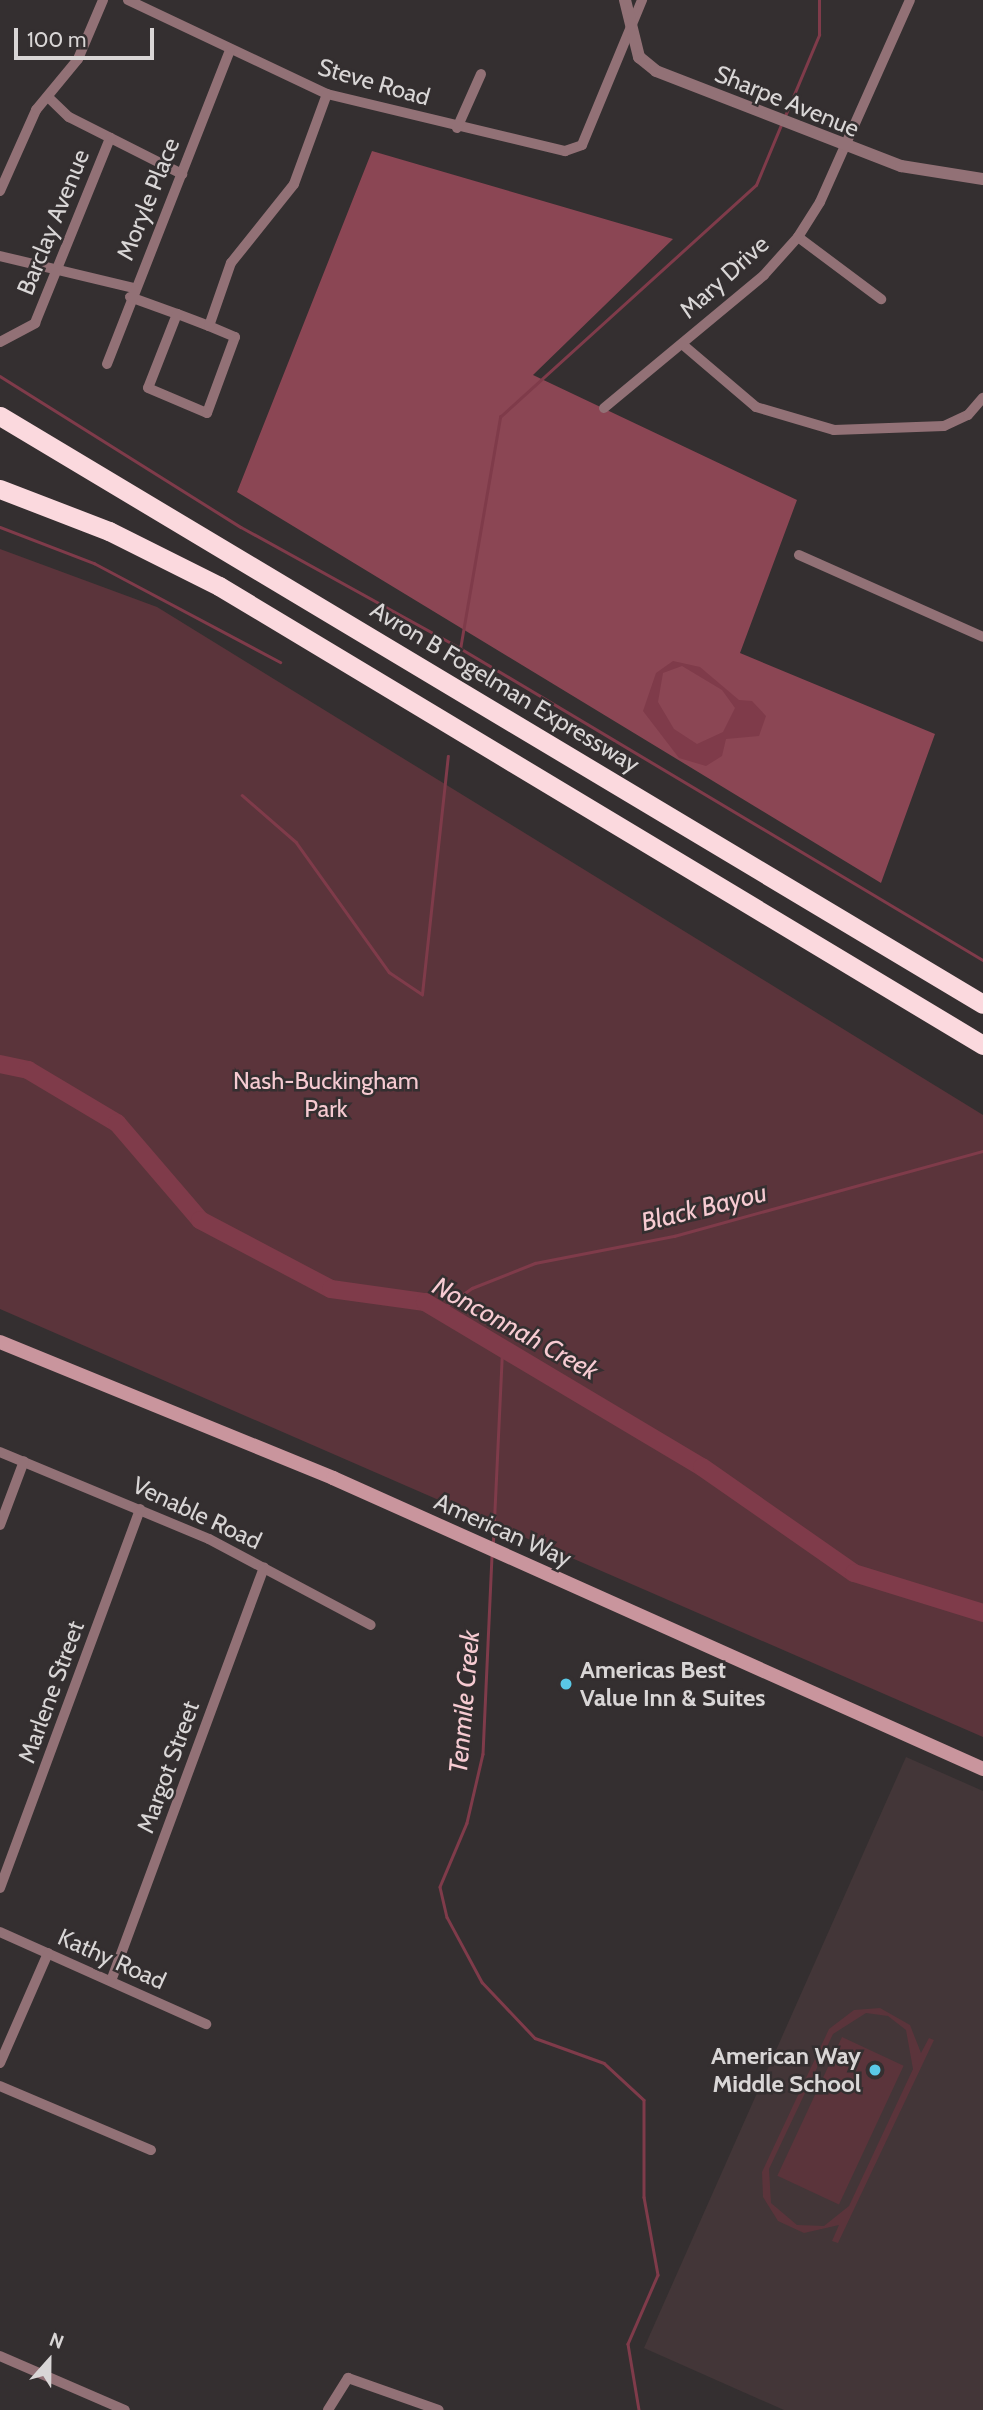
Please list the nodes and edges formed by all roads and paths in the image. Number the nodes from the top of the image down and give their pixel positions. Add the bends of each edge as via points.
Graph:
1 (103, 0) edge
2 (128, 0) edge
3 (625, 0) edge
4 (642, 0) edge
5 (910, 0) edge
6 (629, 30) junction
7 (230, 50) junction
8 (481, 74) dead end
9 (327, 94) junction
10 (48, 97) junction
11 (457, 128) junction
12 (110, 138) junction
13 (846, 148) junction
14 (182, 173) junction
15 (983, 179) edge
16 (0, 191) edge
17 (797, 237) junction
18 (0, 256) edge
19 (56, 271) junction
20 (132, 293) junction
21 (881, 299) dead end
22 (177, 314) junction
23 (209, 327) junction
24 (0, 342) edge
25 (682, 344) junction
26 (107, 364) dead end
27 (983, 398) edge
28 (604, 408) dead end
29 (6, 417) edge
30 (0, 489) edge
31 (799, 555) dead end
32 (983, 637) edge
33 (983, 1004) edge
34 (983, 1045) edge
35 (0, 1342) edge
36 (0, 1452) edge
37 (24, 1461) junction
38 (141, 1509) junction
39 (0, 1525) edge
40 (264, 1567) junction
41 (371, 1625) dead end
42 (983, 1769) edge
43 (0, 1888) edge
44 (0, 1932) edge
45 (48, 1953) junction
46 (111, 1981) junction
47 (206, 2024) dead end
48 (0, 2063) edge
49 (0, 2086) edge
50 (150, 2150) dead end
51 (0, 2356) edge
52 (125, 2410) edge
53 (328, 2410) edge
54 (439, 2410) edge

1 - 10 street via 78,59
2 - 7 street, Steve Road
3 - 6 street, Sharpe Avenue
4 - 6 street
5 - 13 street, Mary Drive
6 - 11 street, Steve Road via 582,145 548,149
6 - 13 street, Sharpe Avenue via 639,57 656,71
7 - 9 street, Steve Road
7 - 14 street, Moryle Place
8 - 11 street
9 - 11 street, Steve Road
9 - 23 street via 294,184 231,263
10 - 12 street, Barclay Avenue via 69,117
10 - 16 street
12 - 14 street, Barclay Avenue
12 - 19 street, Barclay Avenue
13 - 15 street, Sharpe Avenue via 901,166
13 - 17 street, Mary Drive
14 - 20 street, Moryle Place
17 - 21 street
17 - 25 street, Mary Drive via 764,275
18 - 19 street
19 - 20 street
19 - 24 street, Barclay Avenue via 35,323
20 - 22 street
20 - 26 street, Moryle Place
22 - 23 street
22 - 23 street via 148,388 207,413 235,337
25 - 27 street via 756,407 834,430 944,426 968,415
25 - 28 street, Mary Drive
29 - 33 highway, Avron B Fogelman Expressway
30 - 34 highway via 110,531 219,586
31 - 32 street
35 - 42 main road, American Way via 466,1538
36 - 37 street, Venable Road
37 - 38 street, Venable Road
37 - 39 street
38 - 40 street, Venable Road
38 - 43 street, Marlene Street
40 - 41 street, Venable Road
40 - 46 street, Margot Street
44 - 45 street, Kathy Road
45 - 46 street, Kathy Road
45 - 48 street
46 - 47 street, Kathy Road
49 - 50 street
51 - 52 street
53 - 54 street via 348,2378

